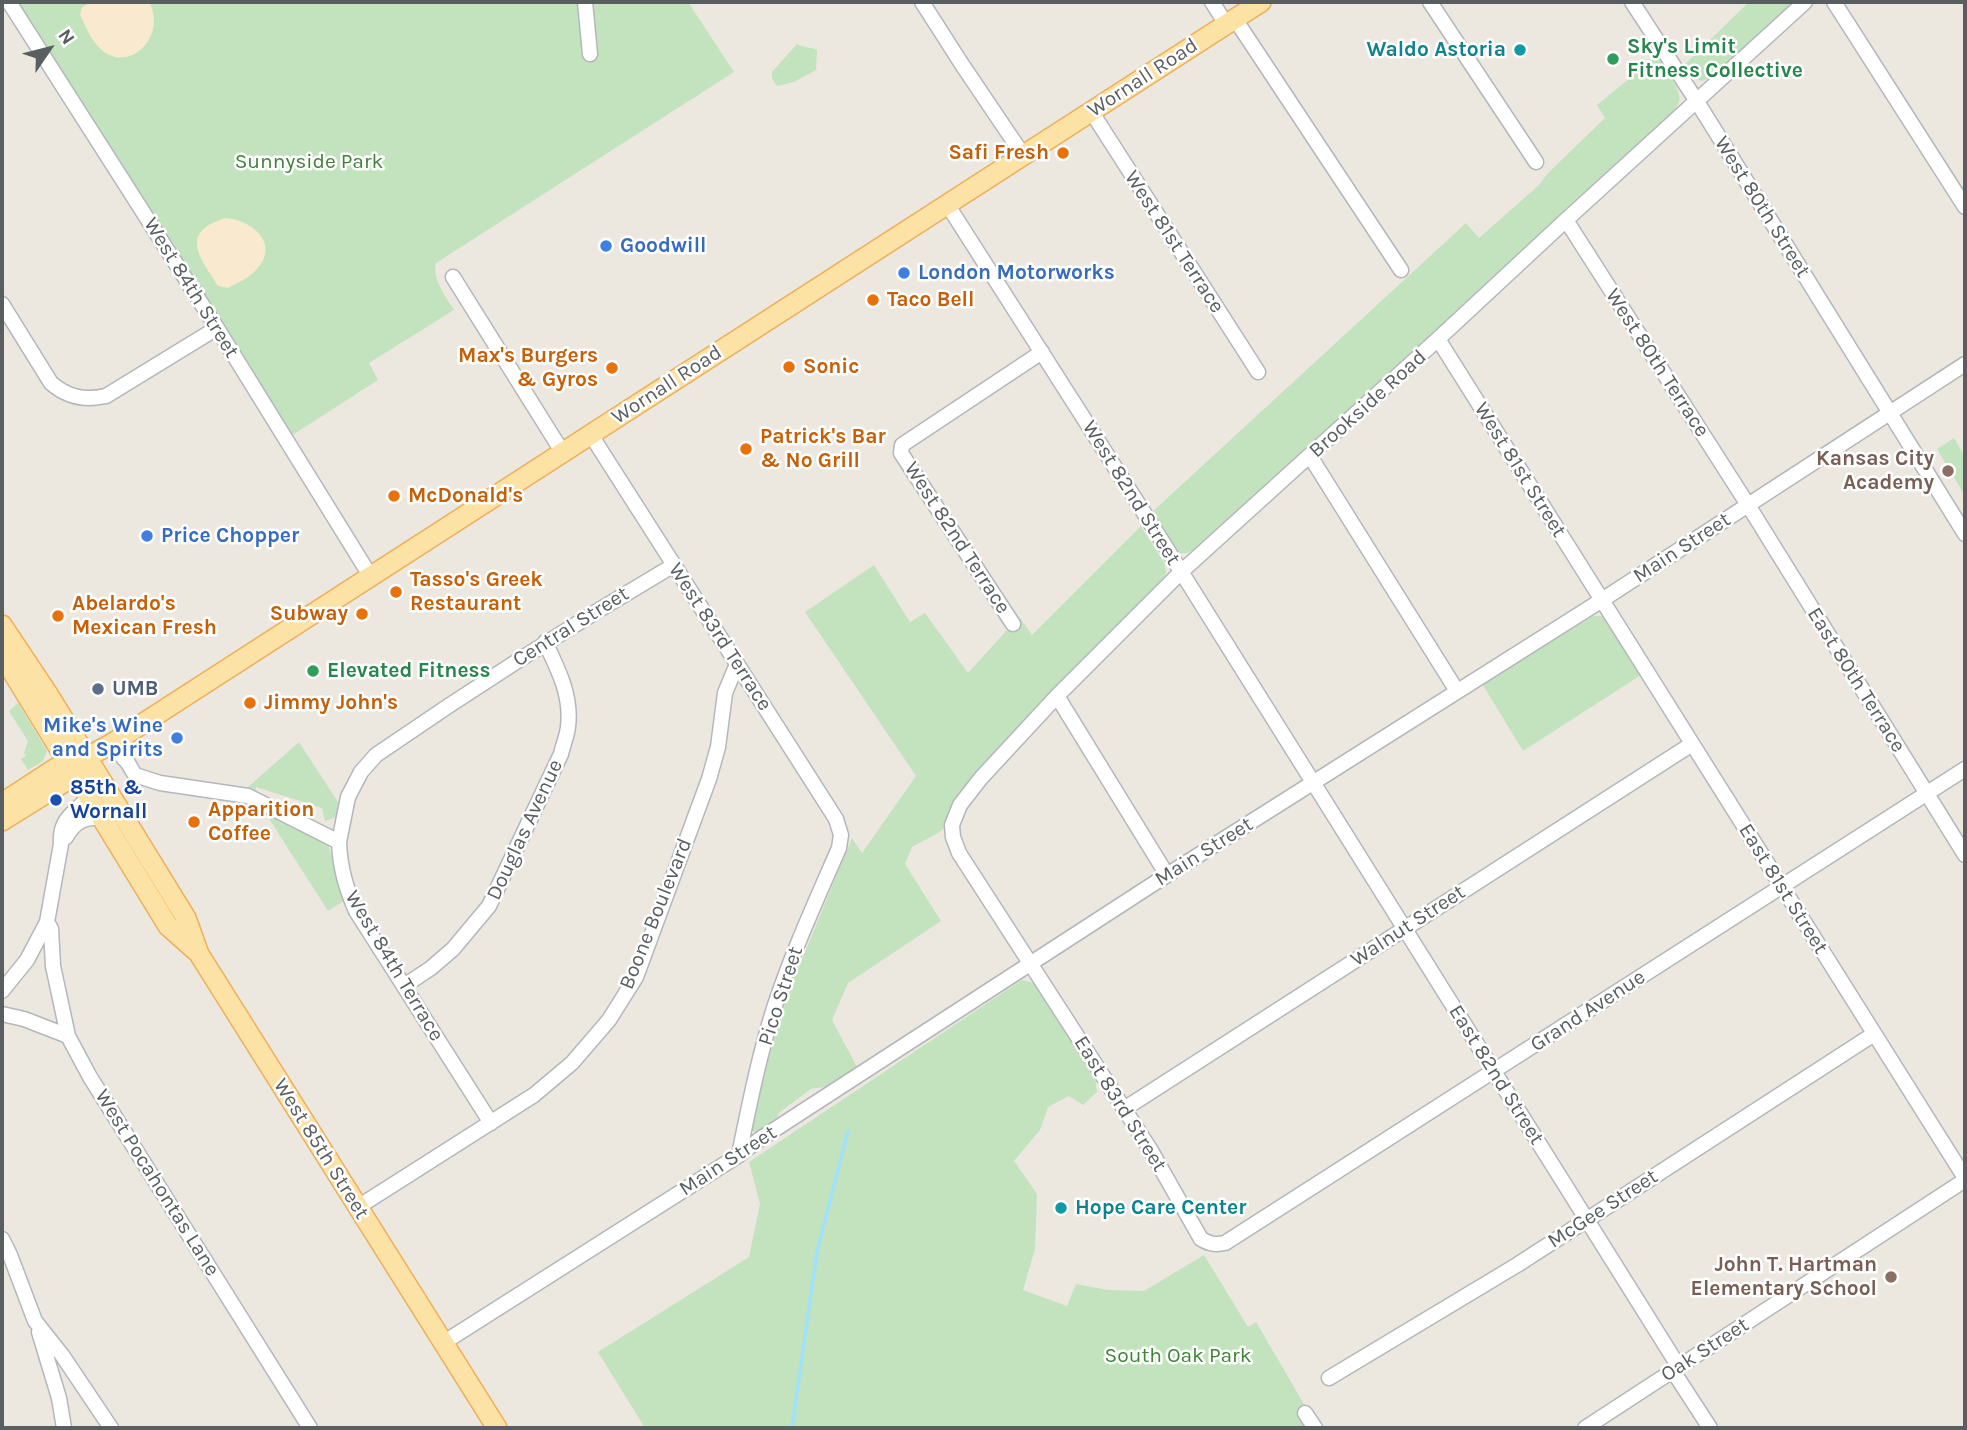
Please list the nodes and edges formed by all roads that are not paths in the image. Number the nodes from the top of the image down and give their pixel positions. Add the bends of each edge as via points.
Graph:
1 (9, 2) edge
2 (585, 2) edge
3 (922, 2) edge
4 (1212, 2) edge
5 (1261, 2) edge
6 (1430, 2) edge
7 (1632, 2) edge
8 (1805, 2) edge
9 (1834, 2) edge
10 (1230, 22) junction
11 (590, 54) dead end
12 (1696, 100) junction
13 (1091, 111) junction
14 (1023, 155) junction
15 (1536, 162) dead end
16 (947, 204) junction
17 (1965, 207) edge
18 (1566, 220) junction
19 (1401, 270) dead end
20 (453, 277) dead end
21 (2, 304) edge
22 (217, 328) junction
23 (1438, 339) junction
24 (1042, 352) junction
25 (1965, 364) edge
26 (1258, 372) dead end
27 (1890, 413) junction
28 (591, 435) junction
29 (563, 453) junction
30 (1310, 456) junction
31 (1748, 505) junction
32 (1965, 534) edge
33 (674, 565) junction
34 (1181, 572) junction
35 (371, 576) junction
36 (1602, 600) junction
37 (1013, 624) dead end
38 (2, 625) edge
39 (545, 642) junction
40 (2, 655) edge
41 (737, 664) junction
42 (1457, 691) junction
43 (1057, 696) junction
44 (111, 744) junction
45 (1692, 744) junction
46 (79, 761) junction
47 (1965, 769) edge
48 (1312, 783) junction
49 (1926, 794) junction
50 (89, 797) junction
51 (2, 803) edge
52 (103, 818) junction
53 (2, 821) edge
54 (952, 825) joint
55 (339, 842) junction
56 (840, 842) joint
57 (61, 844) junction
58 (1965, 855) edge
59 (1167, 875) junction
60 (1781, 887) junction
61 (47, 922) junction
62 (1403, 929) junction
63 (199, 954) junction
64 (1031, 964) junction
65 (404, 986) junction
66 (2, 991) edge
67 (2, 1014) edge
68 (1874, 1034) junction
69 (68, 1036) junction
70 (1493, 1071) junction
71 (1124, 1109) junction
72 (491, 1123) junction
73 (739, 1155) junction
74 (1965, 1179) edge
75 (358, 1207) junction
76 (1586, 1220) junction
77 (2, 1239) edge
78 (1208, 1243) joint
79 (35, 1321) junction
80 (443, 1343) junction
81 (1676, 1369) junction
82 (1329, 1378) dead end
83 (1305, 1413) dead end
84 (64, 1428) edge
85 (111, 1428) edge
86 (310, 1428) edge
87 (497, 1428) edge
88 (1315, 1428) edge
89 (1585, 1428) edge
90 (1710, 1428) edge

1 - 22 street, West 84th Street
2 - 11 street
3 - 14 street
4 - 10 street
5 - 10 main road, Wornall Road
6 - 15 street
7 - 12 street, West 80th Street
8 - 12 street, Brookside Road
9 - 17 street
10 - 13 main road, Wornall Road
10 - 19 street
12 - 18 street, Brookside Road
12 - 27 street, West 80th Street
13 - 14 main road, Wornall Road
13 - 26 street, West 81st Terrace
14 - 16 main road, Wornall Road
16 - 24 street, West 82nd Street
16 - 28 main road, Wornall Road
18 - 23 street, Brookside Road
18 - 31 street, West 80th Terrace
20 - 29 street
21 - 22 street via 51,383 80,399 106,396
22 - 35 street, West 84th Street
23 - 30 street, Brookside Road
23 - 36 street, West 81st Street
24 - 34 street, West 82nd Street
24 - 37 street, West 82nd Terrace via 902,444 901,453
25 - 27 street, Main Street
27 - 31 street, Main Street
27 - 32 street, West 80th Street
28 - 29 main road, Wornall Road
28 - 33 street, West 83rd Terrace
29 - 35 main road, Wornall Road
30 - 34 street, Brookside Road
30 - 42 street
31 - 36 street, Main Street
31 - 49 street, East 80th Terrace
33 - 39 street, Central Street
33 - 41 street, West 83rd Terrace
34 - 43 street, Brookside Road
34 - 48 street, West 82nd Street
35 - 44 main road, Wornall Road
36 - 42 street, Main Street
36 - 45 street, East 81st Street
38 - 46 main road, West 85th Street via 48,694
39 - 55 street, Central Street via 376,755 348,797
39 - 65 street, Douglas Avenue via 564,683 568,705 561,754 489,906 453,949
40 - 46 main road, West 85th Street
41 - 56 street, West 83rd Terrace via 836,818
41 - 72 street, Boone Boulevard via 725,694 709,779 636,977 609,1020 572,1063 534,1096
42 - 48 street, Main Street
43 - 54 street, Brookside Road via 981,778 960,805
43 - 59 street
44 - 46 main road, Wornall Road
44 - 55 street via 135,775 248,796
45 - 60 street, East 81st Street
45 - 62 street, Walnut Street
46 - 50 main road, West 85th Street
46 - 51 main road, Wornall Road via 56,768
46 - 53 main road, Wornall Road via 63,783
46 - 63 main road, West 85th Street via 186,918
47 - 49 street, Grand Avenue
48 - 59 street, Main Street
48 - 62 street, East 82nd Street
49 - 58 street, East 80th Terrace
49 - 60 street, Grand Avenue
50 - 52 main road, West 85th Street
50 - 57 street via 63,823
52 - 57 street via 76,823
52 - 63 main road, West 85th Street via 168,926
54 - 64 street, East 83rd Street via 959,853
55 - 65 street, West 84th Terrace via 344,882 356,911
56 - 73 street, Pico Street via 774,1010
57 - 61 street
59 - 64 street, Main Street
60 - 68 street, East 81st Street
60 - 70 street, Grand Avenue
61 - 66 street via 27,960
61 - 69 street, West Pocahontas Lane
62 - 70 street, East 82nd Street
62 - 71 street, Walnut Street
63 - 75 main road, West 85th Street
64 - 71 street, East 83rd Street
64 - 73 street, Main Street
65 - 72 street, West 84th Terrace
67 - 69 street
68 - 74 street, East 81st Street
68 - 76 street, McGee Street
69 - 86 street, West Pocahontas Lane
70 - 76 street, East 82nd Street
70 - 78 street, Grand Avenue via 1225,1243
71 - 78 street, East 83rd Street via 1201,1239
72 - 75 street, Boone Boulevard
73 - 80 street, Main Street
74 - 81 street, Oak Street
75 - 80 main road, West 85th Street
76 - 81 street, East 82nd Street
76 - 82 street, McGee Street
77 - 79 street
79 - 84 street
79 - 85 street
80 - 87 main road, West 85th Street
81 - 89 street, Oak Street
81 - 90 street, East 82nd Street
83 - 88 street

